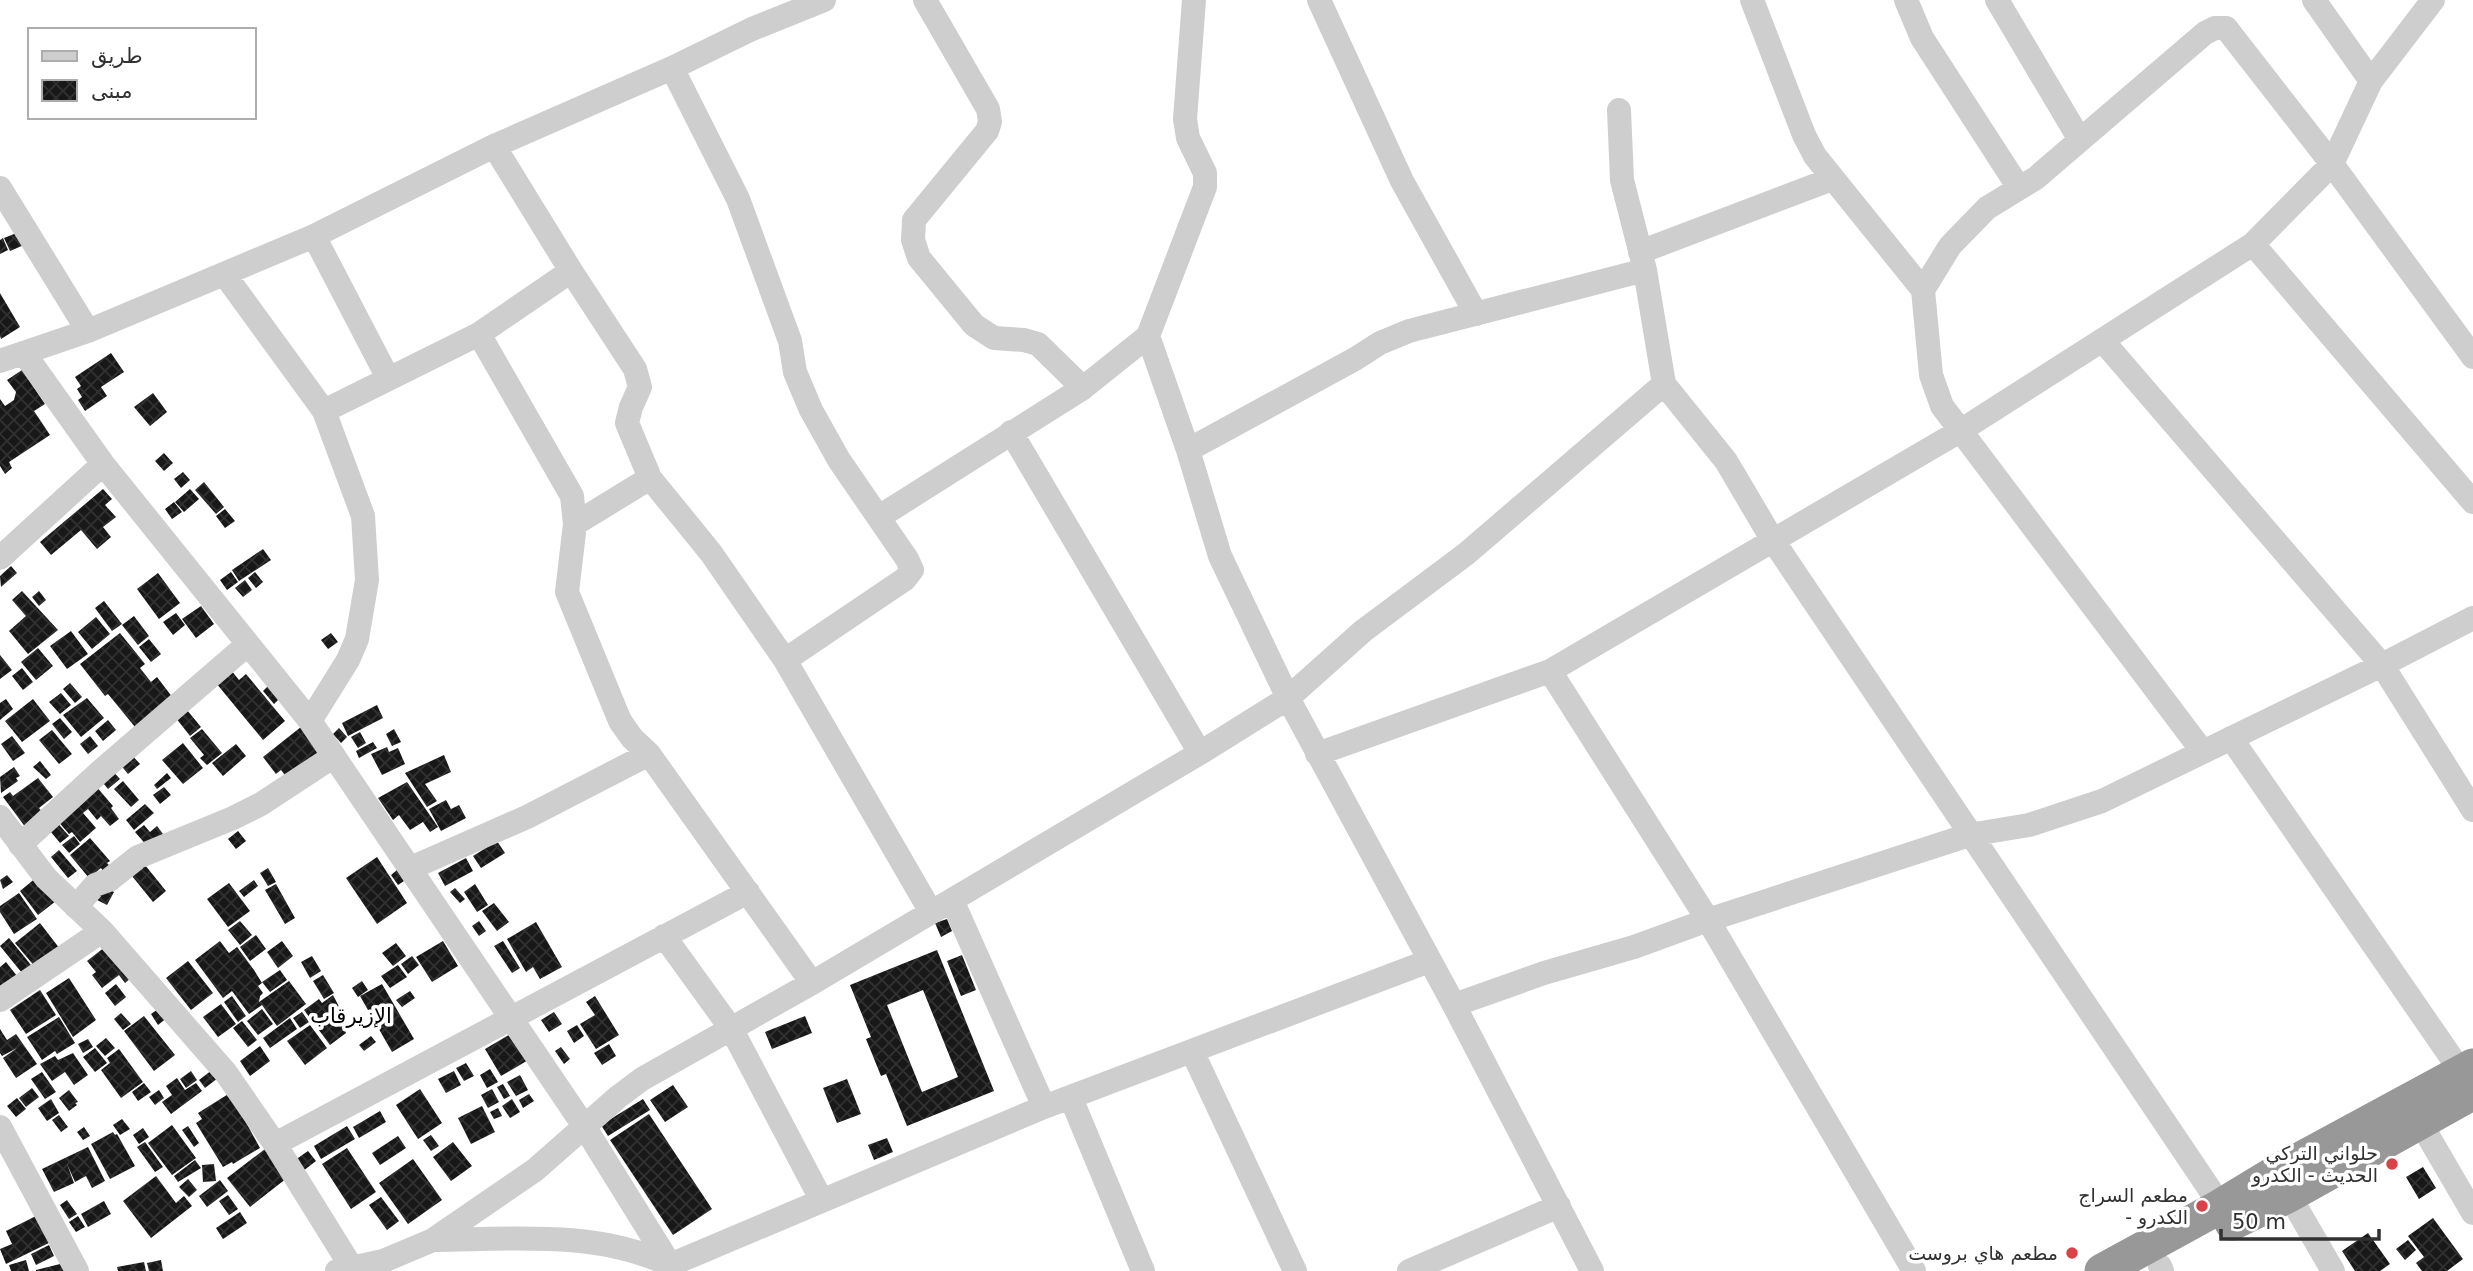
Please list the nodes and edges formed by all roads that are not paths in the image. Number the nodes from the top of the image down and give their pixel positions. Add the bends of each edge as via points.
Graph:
1 (824, 0) edge
2 (925, 0) edge
3 (1194, 0) edge
4 (1320, 0) edge
5 (1752, 0) edge
6 (1906, 0) edge
7 (1997, 0) edge
8 (2314, 0) edge
9 (2433, 0) edge
10 (672, 68) junction
11 (2371, 80) junction
12 (1619, 110) dead end
13 (2080, 140) junction
14 (494, 146) junction
15 (2332, 164) junction
16 (1832, 178) junction
17 (0, 187) edge
18 (2019, 188) junction
19 (314, 236) junction
20 (2253, 244) junction
21 (1642, 261) junction
22 (570, 271) junction
23 (225, 275) junction
24 (1923, 290) junction
25 (1476, 314) junction
26 (89, 331) junction
27 (479, 334) junction
28 (1148, 336) junction
29 (2102, 340) junction
30 (24, 353) junction
31 (2473, 357) edge
32 (0, 361) edge
33 (388, 378) junction
34 (1664, 384) junction
35 (1083, 388) junction
36 (324, 411) junction
37 (1960, 431) junction
38 (1011, 432) junction
39 (1188, 450) junction
40 (103, 464) junction
41 (650, 478) junction
42 (2473, 502) edge
43 (879, 517) junction
44 (575, 524) junction
45 (1772, 539) junction
46 (0, 558) edge
47 (2473, 618) edge
48 (248, 644) junction
49 (785, 660) junction
50 (2382, 665) junction
51 (1550, 671) junction
52 (1288, 698) junction
53 (310, 721) junction
54 (2231, 738) junction
55 (2203, 752) junction
56 (1200, 753) junction
57 (649, 754) junction
58 (1317, 754) junction
59 (334, 756) junction
60 (2473, 810) edge
61 (0, 817) edge
62 (1969, 835) junction
63 (20, 845) junction
64 (411, 868) junction
65 (748, 892) junction
66 (952, 900) junction
67 (76, 907) junction
68 (931, 912) junction
69 (1708, 920) junction
70 (102, 931) junction
71 (664, 936) junction
72 (1429, 961) junction
73 (813, 984) junction
74 (0, 1000) edge
75 (1454, 1005) junction
76 (510, 1017) junction
77 (732, 1030) junction
78 (1192, 1051) junction
79 (2469, 1077) edge
80 (1071, 1098) junction
81 (1044, 1107) junction
82 (2420, 1122) junction
83 (584, 1126) junction
84 (0, 1127) edge
85 (275, 1144) junction
86 (2289, 1195) junction
87 (822, 1201) junction
88 (1559, 1206) junction
89 (2221, 1206) junction
90 (2473, 1213) edge
91 (433, 1240) junction
92 (386, 1266) edge
93 (672, 1268) edge
94 (345, 1269) edge
95 (2158, 1270) edge
96 (77, 1271) edge
97 (1143, 1271) edge
98 (1295, 1271) edge
99 (1409, 1271) edge
100 (1592, 1271) edge
101 (1914, 1271) edge
102 (2102, 1271) edge
103 (2333, 1271) edge

1 - 10 street
2 - 35 street via 988,110 990,122 914,220 913,240 919,258 974,325 994,338 1038,344
3 - 28 street via 1185,119 1188,138 1205,173 1205,187
4 - 25 street via 1402,181
5 - 16 street via 1804,135
6 - 18 street via 1922,38
7 - 13 street
8 - 11 street
9 - 11 street
10 - 14 street
10 - 43 street via 738,199 811,410
11 - 15 street
12 - 21 street via 1622,180
13 - 15 street via 2205,33 2226,28
13 - 18 street
14 - 19 street
14 - 22 street
15 - 20 street
15 - 31 street
16 - 21 street
16 - 24 street
17 - 26 street
18 - 24 street via 1987,208 1950,246
19 - 23 street
19 - 33 street
20 - 29 street
20 - 42 street
21 - 25 street
21 - 34 street
22 - 27 street
22 - 41 street via 635,369 640,387 628,423
23 - 26 street
23 - 36 street
24 - 37 street via 1931,375 1942,406
25 - 39 street via 1380,342
26 - 30 street
27 - 33 street
27 - 44 street via 572,496
28 - 35 street
28 - 39 street
29 - 37 street
29 - 50 street
30 - 32 street
30 - 40 street
33 - 36 street
34 - 45 street via 1726,461
34 - 52 street via 1466,554 1363,631
35 - 38 street
36 - 53 street via 363,516 367,580 357,639
37 - 45 street
37 - 55 street
38 - 43 street
38 - 56 street
39 - 52 street via 1220,556
40 - 46 street
40 - 48 street
41 - 44 street
41 - 49 street via 711,553
43 - 49 street via 912,570
44 - 57 street via 567,592 620,721
45 - 51 street
45 - 62 street
47 - 50 street
48 - 53 street
48 - 63 street
49 - 68 street
50 - 54 street
50 - 60 street
51 - 58 street
51 - 69 street
52 - 56 street
52 - 58 street
53 - 59 street
54 - 55 street
54 - 79 street
55 - 62 street via 2102,801 2029,824
56 - 66 street
57 - 64 street via 527,817
57 - 65 street
58 - 72 street
59 - 64 street
59 - 67 street via 261,804 138,857 95,885
61 - 63 street
62 - 69 street
62 - 89 street
63 - 67 street
64 - 76 street
65 - 71 street
65 - 73 street
66 - 68 street
66 - 81 street
67 - 70 street
68 - 73 street
69 - 75 street
69 - 101 street
70 - 74 street
70 - 85 street via 226,1073
71 - 76 street
71 - 77 street
72 - 75 street
72 - 78 street
73 - 77 street
75 - 88 street
76 - 83 street
76 - 85 street
77 - 83 street via 642,1079
77 - 87 street
78 - 80 street
78 - 98 street
79 - 82 highway
79 - 89 highway via 2289,1166
80 - 81 street
80 - 97 street
81 - 87 street
82 - 86 highway
82 - 90 street
83 - 91 street via 517,1184
83 - 93 street
84 - 96 street
85 - 94 street
86 - 95 highway via 2229,1225
86 - 103 street
87 - 93 street
88 - 99 street
88 - 100 street
89 - 102 highway
91 - 92 street
91 - 93 street via 595,1241 647,1254
92 - 94 street

